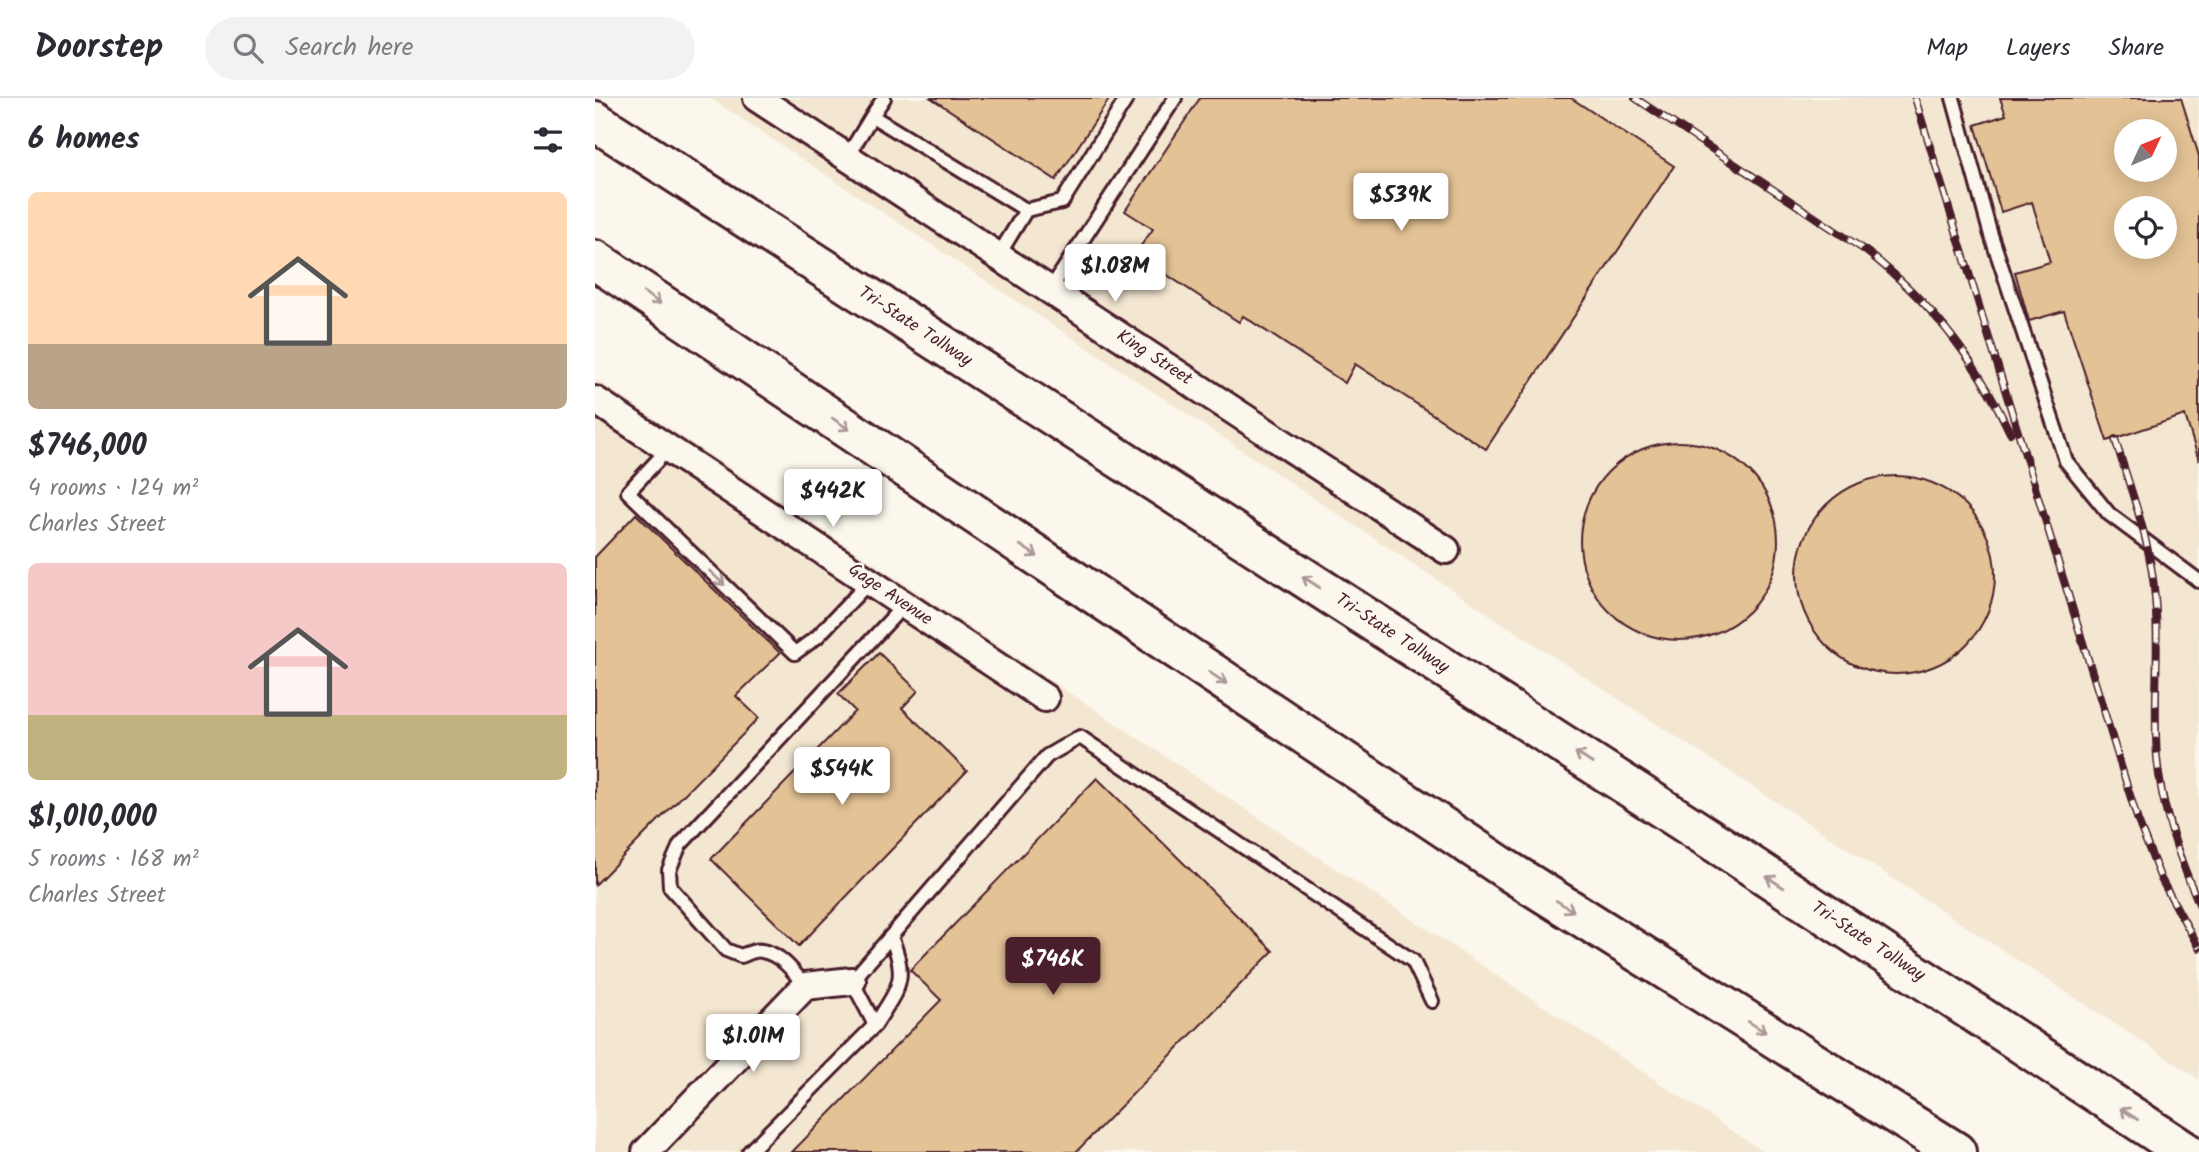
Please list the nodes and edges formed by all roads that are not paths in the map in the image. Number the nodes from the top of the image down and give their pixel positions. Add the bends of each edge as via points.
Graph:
1 (757, 98) edge
2 (884, 98) edge
3 (1127, 98) edge
4 (1175, 98) edge
5 (1953, 98) edge
6 (872, 116) junction
7 (595, 121) edge
8 (847, 157) junction
9 (1026, 210) junction
10 (998, 256) junction
11 (595, 260) edge
12 (1050, 290) junction
13 (595, 400) edge
14 (669, 448) junction
15 (1446, 550) dead end
16 (870, 581) junction
17 (2199, 581) edge
18 (905, 604) junction
19 (1045, 698) dead end
20 (891, 937) junction
21 (852, 981) junction
22 (805, 986) junction
23 (1432, 1001) dead end
24 (875, 1025) junction
25 (646, 1152) edge
26 (749, 1152) edge
27 (1956, 1152) edge
28 (2186, 1152) edge

1 - 8 street, King Street
2 - 6 lane
3 - 9 lane via 1062,202
4 - 12 lane
5 - 17 lane via 1994,244 2066,461 2109,514
6 - 8 lane
6 - 9 lane
28 -> 7 highway, Tri-State Tollway via 1724,848
8 - 10 street, King Street
9 - 10 lane
10 - 12 street, King Street
11 -> 27 highway via 1507,870
12 - 15 street, King Street
13 - 14 street, Gage Avenue
14 - 16 street, Gage Avenue
14 -> 16 lane via 628,492 795,653 817,637
16 - 18 street, Gage Avenue
18 - 19 street, Gage Avenue
18 - 22 lane via 680,845 669,870 670,887 726,950 741,956 761,950 773,955 791,967
20 - 21 lane
20 - 23 lane via 1047,756 1080,737 1413,961
20 - 24 lane via 902,974
21 - 22 street
21 - 24 lane
22 - 25 street
24 - 26 lane

